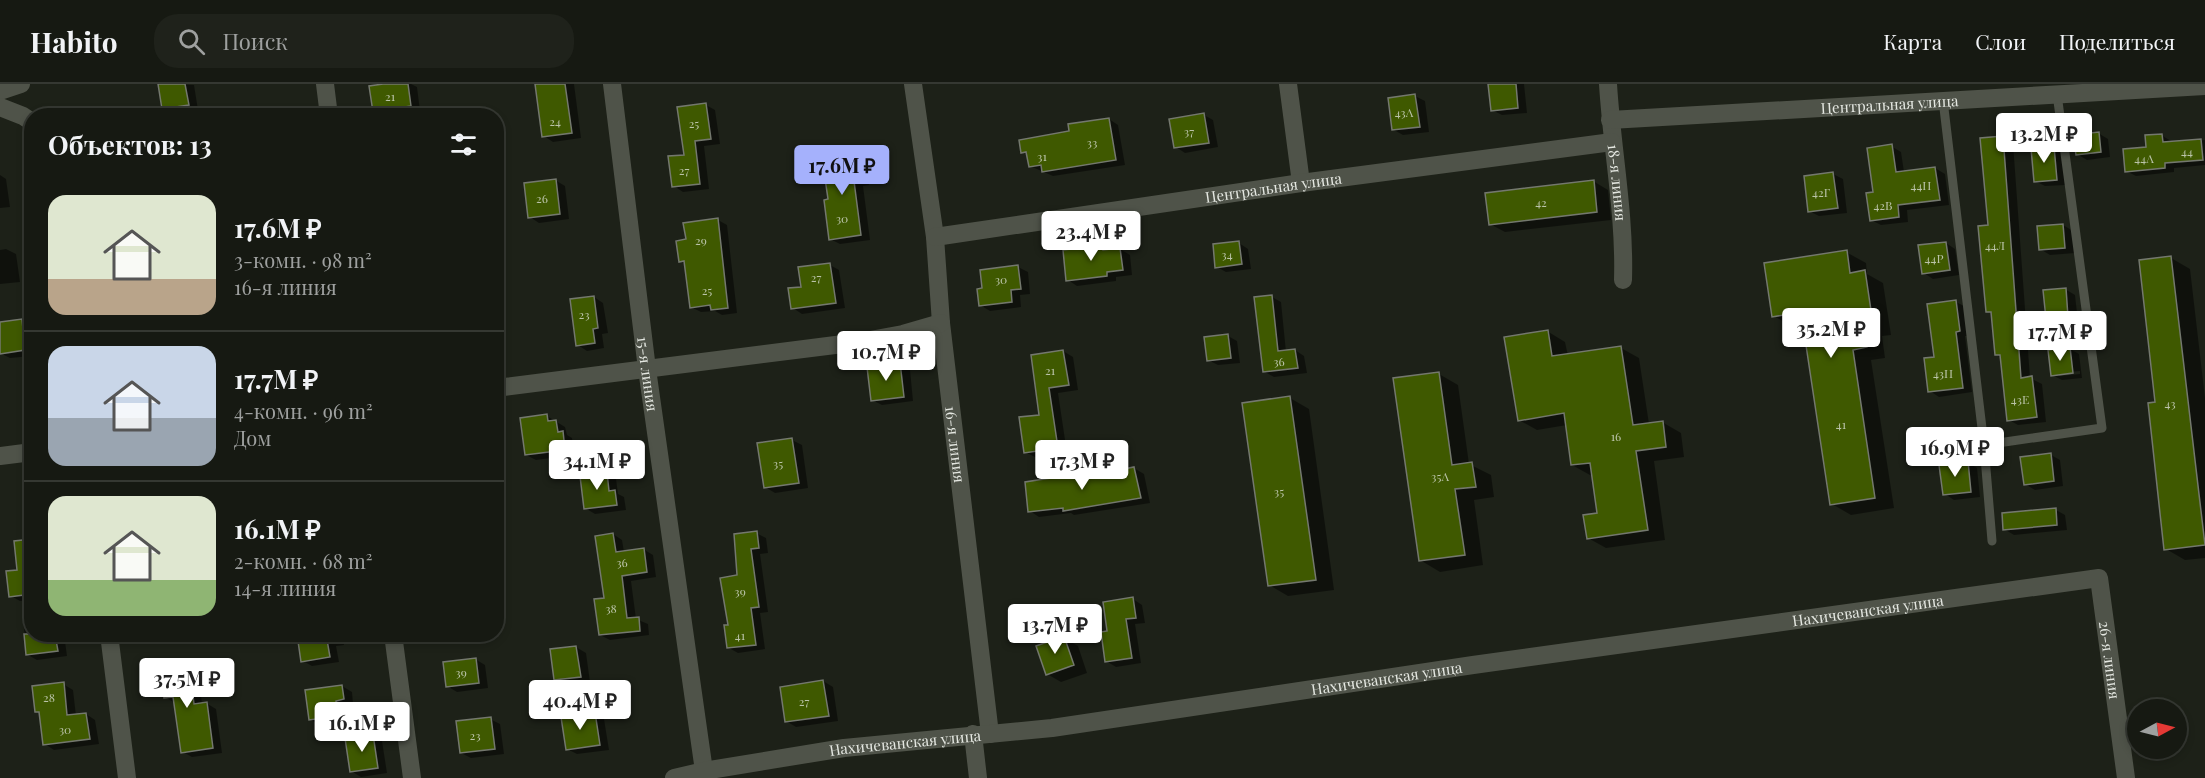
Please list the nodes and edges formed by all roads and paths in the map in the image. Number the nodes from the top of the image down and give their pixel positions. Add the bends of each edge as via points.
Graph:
1 (21, 84) edge
2 (325, 84) edge
3 (612, 84) edge
4 (914, 84) edge
5 (1288, 84) edge
6 (1608, 84) edge
7 (2205, 86) edge
8 (0, 91) edge
9 (2057, 94) junction
10 (1943, 100) junction
11 (0, 107) edge
12 (328, 108) edge
13 (24, 117) edge
14 (1610, 120) junction
15 (1612, 142) junction
16 (1301, 183) junction
17 (935, 237) junction
18 (1623, 280) dead end
19 (941, 322) junction
20 (647, 369) junction
21 (504, 387) edge
22 (1984, 445) junction
23 (24, 453) edge
24 (0, 456) edge
25 (1992, 541) dead end
26 (2099, 578) joint
27 (110, 642) edge
28 (394, 642) edge
29 (982, 734) junction
30 (704, 771) junction
31 (127, 778) edge
32 (412, 778) edge
33 (674, 778) edge
34 (978, 778) edge
35 (2126, 778) edge

1 - 8 street
2 - 12 street
3 - 20 street, 15-я линия
4 - 17 street, 16-я линия
5 - 16 street
6 - 14 street, 18-я линия
7 - 9 street, Центральная улица
9 - 10 street, Центральная улица
9 - 22 lane via 2102,428
10 - 14 street, Центральная улица
10 - 22 lane
11 - 13 street
14 - 15 street, 18-я линия
15 - 16 street, Центральная улица
15 - 18 street, 18-я линия via 1624,241
16 - 17 street, Центральная улица
17 - 19 street, 16-я линия
19 - 20 street via 859,342
19 - 29 street, 16-я линия
20 - 21 street
20 - 30 street, 15-я линия
22 - 25 lane
23 - 24 street
26 - 29 street, Нахичеванская улица via 1052,728
26 - 35 street, 26-я линия
27 - 31 street
28 - 32 street
29 - 30 street, Нахичеванская улица via 844,748
29 - 34 street, 16-я линия
30 - 33 street, Нахичеванская улица

